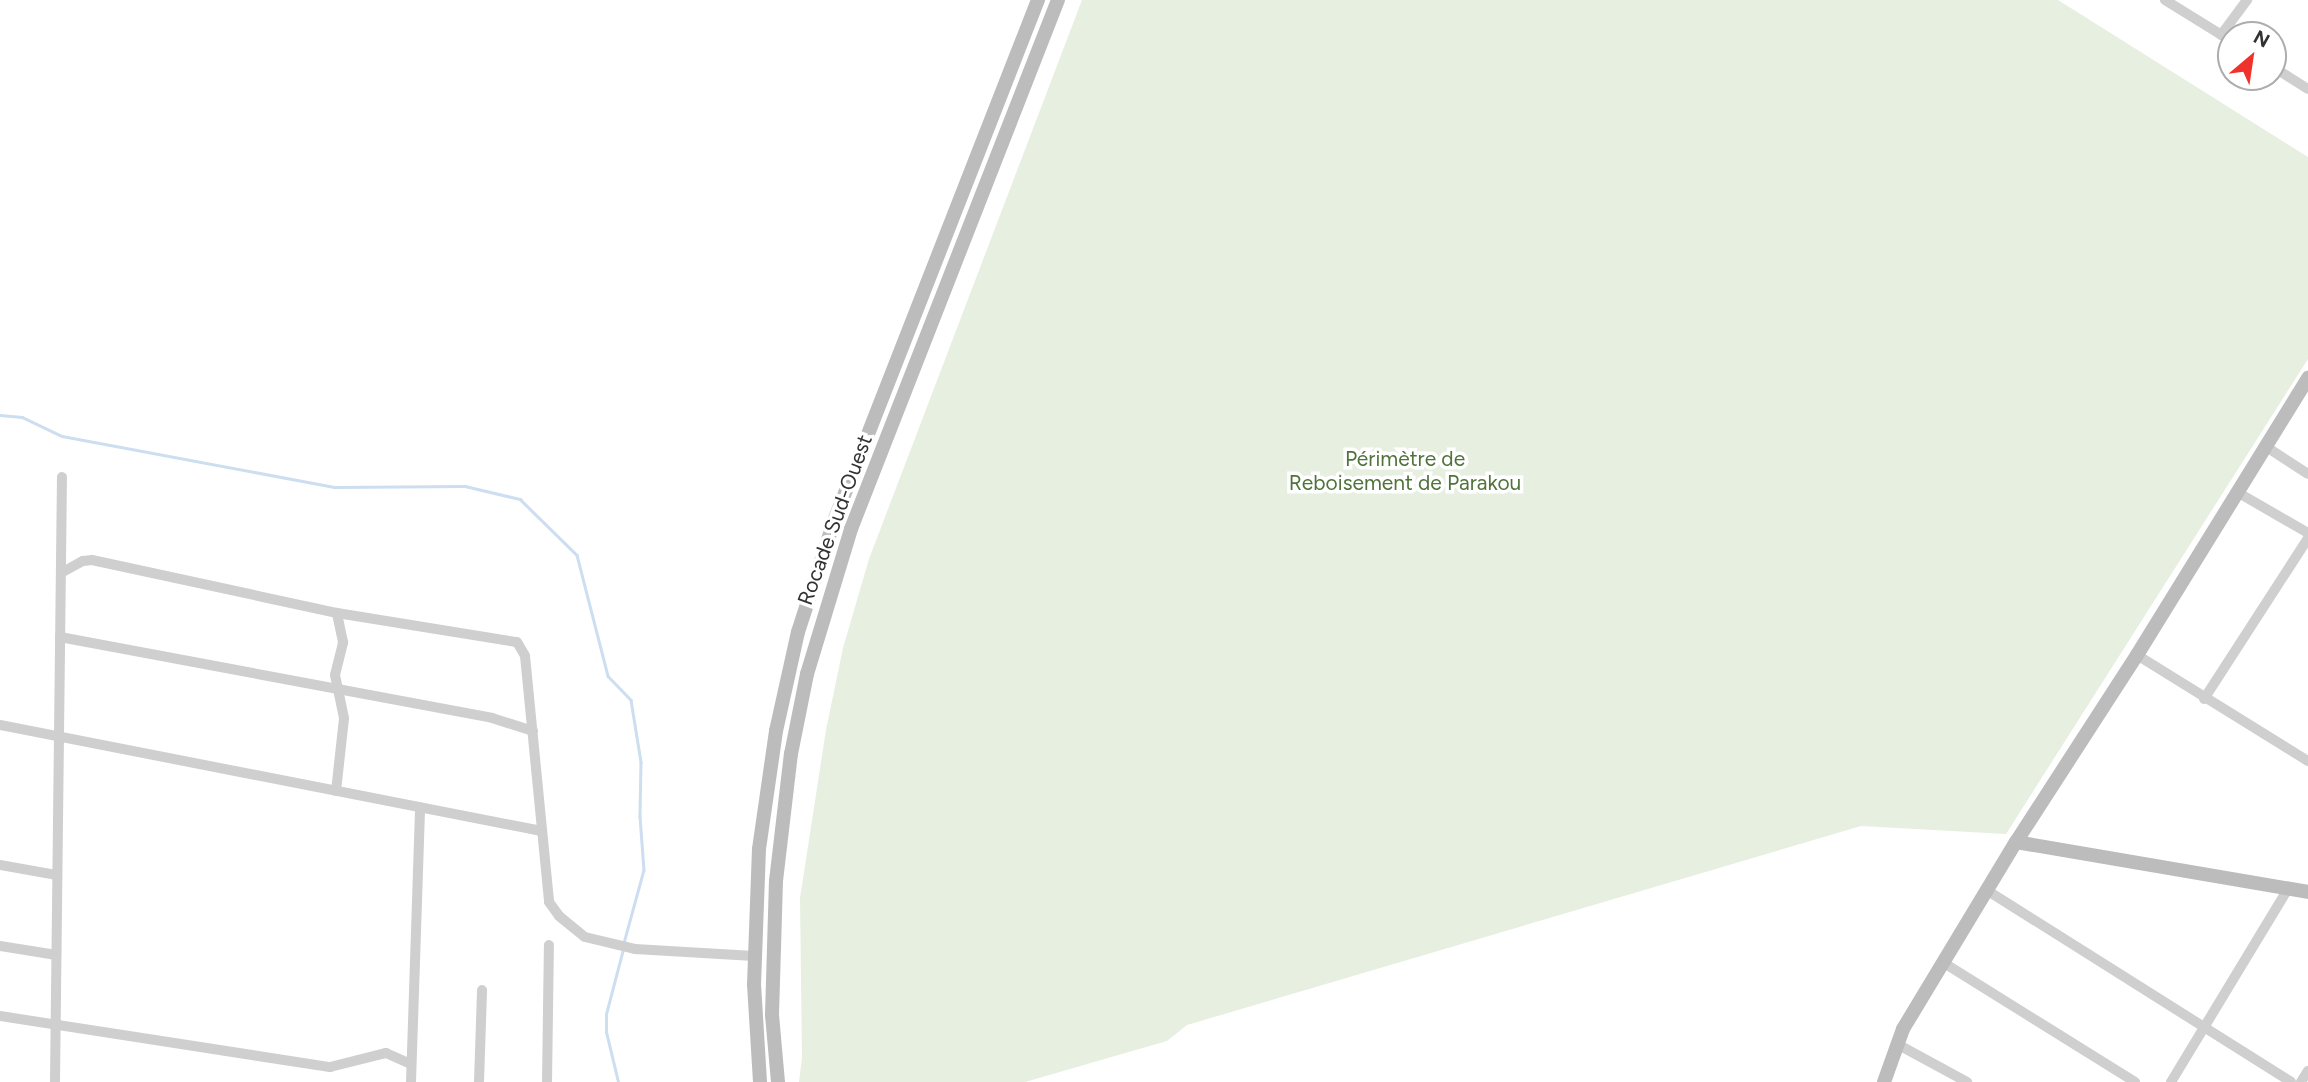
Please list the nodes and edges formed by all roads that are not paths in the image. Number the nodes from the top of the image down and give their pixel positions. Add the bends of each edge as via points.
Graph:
1 (1038, 0) edge
2 (1058, 0) edge
3 (2165, 0) edge
4 (2247, 0) edge
5 (2231, 21) edge
6 (2217, 32) edge
7 (2287, 76) edge
8 (2308, 89) edge
9 (2308, 379) edge
10 (2265, 446) junction
11 (2308, 474) edge
12 (62, 477) dead end
13 (2237, 492) junction
14 (2308, 533) edge
15 (2308, 538) edge
16 (61, 573) junction
17 (337, 613) junction
18 (60, 637) junction
19 (2137, 655) junction
20 (339, 690) junction
21 (2204, 699) junction
22 (0, 725) edge
23 (533, 731) junction
24 (59, 736) junction
25 (2308, 761) edge
26 (336, 791) junction
27 (420, 807) junction
28 (542, 831) junction
29 (2016, 842) junction
30 (0, 865) edge
31 (57, 875) junction
32 (2288, 889) junction
33 (1988, 891) junction
34 (2308, 892) edge
35 (549, 944) dead end
36 (0, 946) edge
37 (56, 955) junction
38 (754, 956) junction
39 (1944, 963) junction
40 (482, 990) dead end
41 (0, 1016) edge
42 (55, 1022) junction
43 (2204, 1029) junction
44 (1897, 1044) junction
45 (411, 1064) junction
46 (2308, 1071) edge
47 (55, 1082) edge
48 (411, 1082) edge
49 (479, 1082) edge
50 (547, 1082) edge
51 (760, 1082) edge
52 (778, 1082) edge
53 (1884, 1082) edge
54 (1967, 1082) edge
55 (2135, 1082) edge
56 (2171, 1082) edge
57 (2291, 1082) edge
58 (2301, 1082) edge

1 - 38 main road, Rocade Sud-Ouest via 816,571 776,731 759,849
2 - 52 main road, Rocade Sud-Ouest via 851,529 807,674 791,754 776,881 772,1015
3 - 6 street
4 - 5 street
7 - 8 street
9 - 10 main road
10 - 11 street
10 - 13 main road
12 - 16 street
13 - 14 street
13 - 19 main road
15 - 21 street
16 - 17 street via 92,560
16 - 18 street
17 - 20 street via 342,642 335,675
17 - 23 street via 517,642 525,656
18 - 20 street
18 - 24 street
19 - 21 street
19 - 29 main road
20 - 23 street via 492,718
20 - 26 street via 344,718
21 - 25 street
22 - 24 street
23 - 28 street
24 - 26 street
24 - 31 street
26 - 27 street
27 - 28 street
27 - 45 street
28 - 38 street via 549,902 585,937 635,949
29 - 32 main road
29 - 33 main road
30 - 31 street
31 - 37 street
32 - 34 main road
32 - 43 street
33 - 39 main road
33 - 43 street
35 - 50 street
36 - 37 street
37 - 42 street
38 - 51 main road, Rocade Sud-Ouest
39 - 44 main road
39 - 55 street
40 - 49 street
41 - 42 street
42 - 45 street via 330,1067 386,1053
42 - 47 street
43 - 56 street
43 - 57 street
44 - 53 main road
44 - 54 street
45 - 48 street
46 - 58 street

